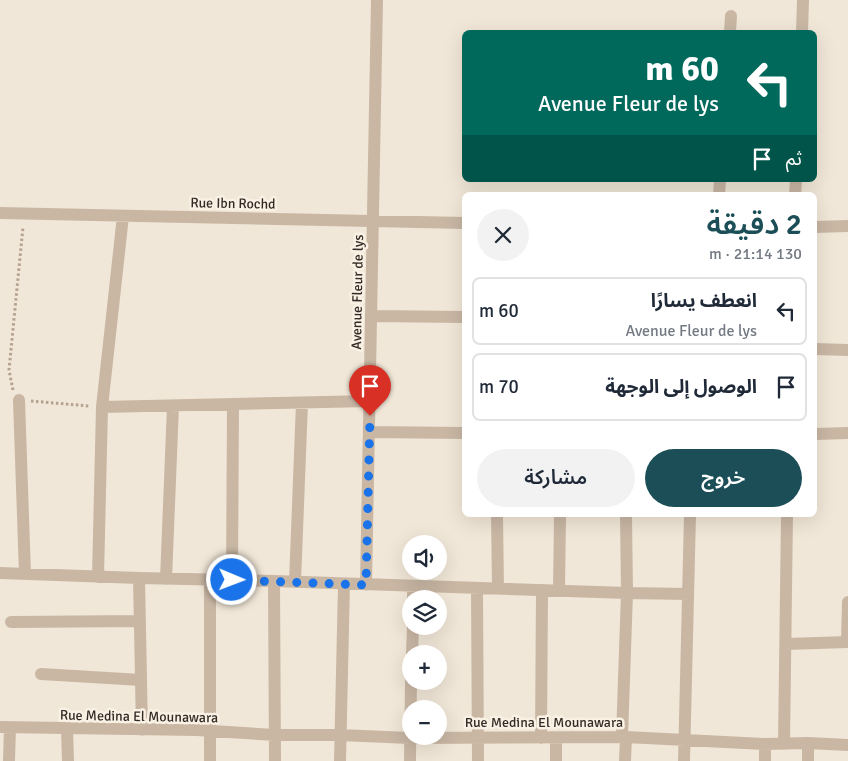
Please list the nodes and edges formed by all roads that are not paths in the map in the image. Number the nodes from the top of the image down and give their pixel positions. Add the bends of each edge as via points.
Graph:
1 (377, 0) edge
2 (803, 0) edge
3 (731, 16) dead end
4 (730, 30) edge
5 (802, 30) edge
6 (0, 213) edge
7 (123, 216) junction
8 (374, 221) junction
9 (462, 223) edge
10 (848, 226) edge
11 (817, 227) edge
12 (372, 316) junction
13 (462, 317) edge
14 (817, 349) edge
15 (848, 350) edge
16 (19, 400) road end
17 (370, 401) junction
18 (302, 403) junction
19 (233, 404) junction
20 (173, 406) junction
21 (102, 407) junction
22 (370, 432) junction
23 (462, 433) edge
24 (848, 433) edge
25 (817, 434) edge
26 (497, 517) edge
27 (560, 517) edge
28 (626, 517) edge
29 (690, 517) edge
30 (787, 517) edge
31 (0, 573) edge
32 (24, 574) junction
33 (98, 577) junction
34 (138, 578) junction
35 (166, 579) junction
36 (210, 580) junction
37 (232, 580) junction
38 (274, 581) junction
39 (294, 582) junction
40 (344, 584) junction
41 (366, 585) junction
42 (477, 588) junction
43 (498, 589) junction
44 (402, 590) edge
45 (445, 590) edge
46 (542, 590) junction
47 (559, 590) junction
48 (626, 593) junction
49 (688, 594) junction
50 (848, 602) edge
51 (140, 621) junction
52 (11, 622) dead end
53 (848, 642) edge
54 (786, 644) junction
55 (41, 674) dead end
56 (141, 680) junction
57 (5, 728) edge
58 (67, 730) junction
59 (142, 730) junction
60 (211, 731) junction
61 (275, 735) junction
62 (340, 735) junction
63 (447, 737) edge
64 (478, 737) junction
65 (624, 737) junction
66 (402, 738) edge
67 (542, 738) junction
68 (556, 738) junction
69 (685, 740) junction
70 (808, 743) junction
71 (765, 744) junction
72 (784, 744) junction
73 (410, 745) edge
74 (848, 745) edge
75 (10, 761) edge
76 (68, 761) edge
77 (210, 761) edge
78 (275, 761) edge
79 (340, 761) edge
80 (410, 761) edge
81 (478, 761) edge
82 (556, 761) edge
83 (625, 761) edge
84 (684, 761) edge
85 (764, 761) edge
86 (808, 761) edge

1 - 8 street, Avenue Fleur de lys
2 - 5 street
3 - 4 street
6 - 7 street, Rue Ibn Rochd
7 - 8 street, Rue Ibn Rochd
7 - 21 street
8 - 9 street, Rue Ibn Rochd
8 - 12 street, Avenue Fleur de lys
10 - 11 street
12 - 13 street
12 - 17 street, Avenue Fleur de lys
14 - 15 street
16 - 32 street
17 - 18 street
17 - 22 street, Avenue Fleur de lys
18 - 19 street
18 - 39 street
19 - 20 street
19 - 37 street
20 - 21 street
20 - 35 street
21 - 33 street
22 - 23 street
22 - 41 street, Avenue Fleur de lys
24 - 25 street
26 - 43 street
27 - 47 street
28 - 48 street
29 - 49 street
30 - 54 street
31 - 32 street
32 - 33 street
33 - 34 street
34 - 35 street
34 - 51 street
35 - 36 street
36 - 37 street
36 - 60 street
37 - 38 street
38 - 39 street
38 - 61 street
39 - 40 street
40 - 41 street
40 - 62 street
41 - 44 street
42 - 43 street
42 - 45 street
42 - 64 street
43 - 46 street
46 - 47 street
46 - 67 street
47 - 48 street
48 - 49 street
48 - 65 street
49 - 69 street
50 - 53 street
51 - 52 street
51 - 56 street
53 - 54 street
54 - 72 street
55 - 56 street
56 - 59 street
57 - 58 street, Rue Medina El Mounawara
57 - 75 street
58 - 59 street, Rue Medina El Mounawara
58 - 76 street
59 - 60 street, Rue Medina El Mounawara
60 - 61 street, Rue Medina El Mounawara
60 - 77 street
61 - 62 street, Rue Medina El Mounawara
61 - 78 street
62 - 66 street, Rue Medina El Mounawara
62 - 79 street
63 - 64 street, Rue Medina El Mounawara
64 - 67 street, Rue Medina El Mounawara
64 - 81 street
65 - 68 street, Rue Medina El Mounawara
65 - 69 street, Rue Medina El Mounawara
65 - 83 street
67 - 68 street, Rue Medina El Mounawara
68 - 82 street
69 - 71 street, Rue Medina El Mounawara
69 - 84 street
70 - 72 street, Rue Medina El Mounawara
70 - 74 street, Rue Medina El Mounawara
70 - 86 street
71 - 72 street, Rue Medina El Mounawara
71 - 85 street
73 - 80 street

